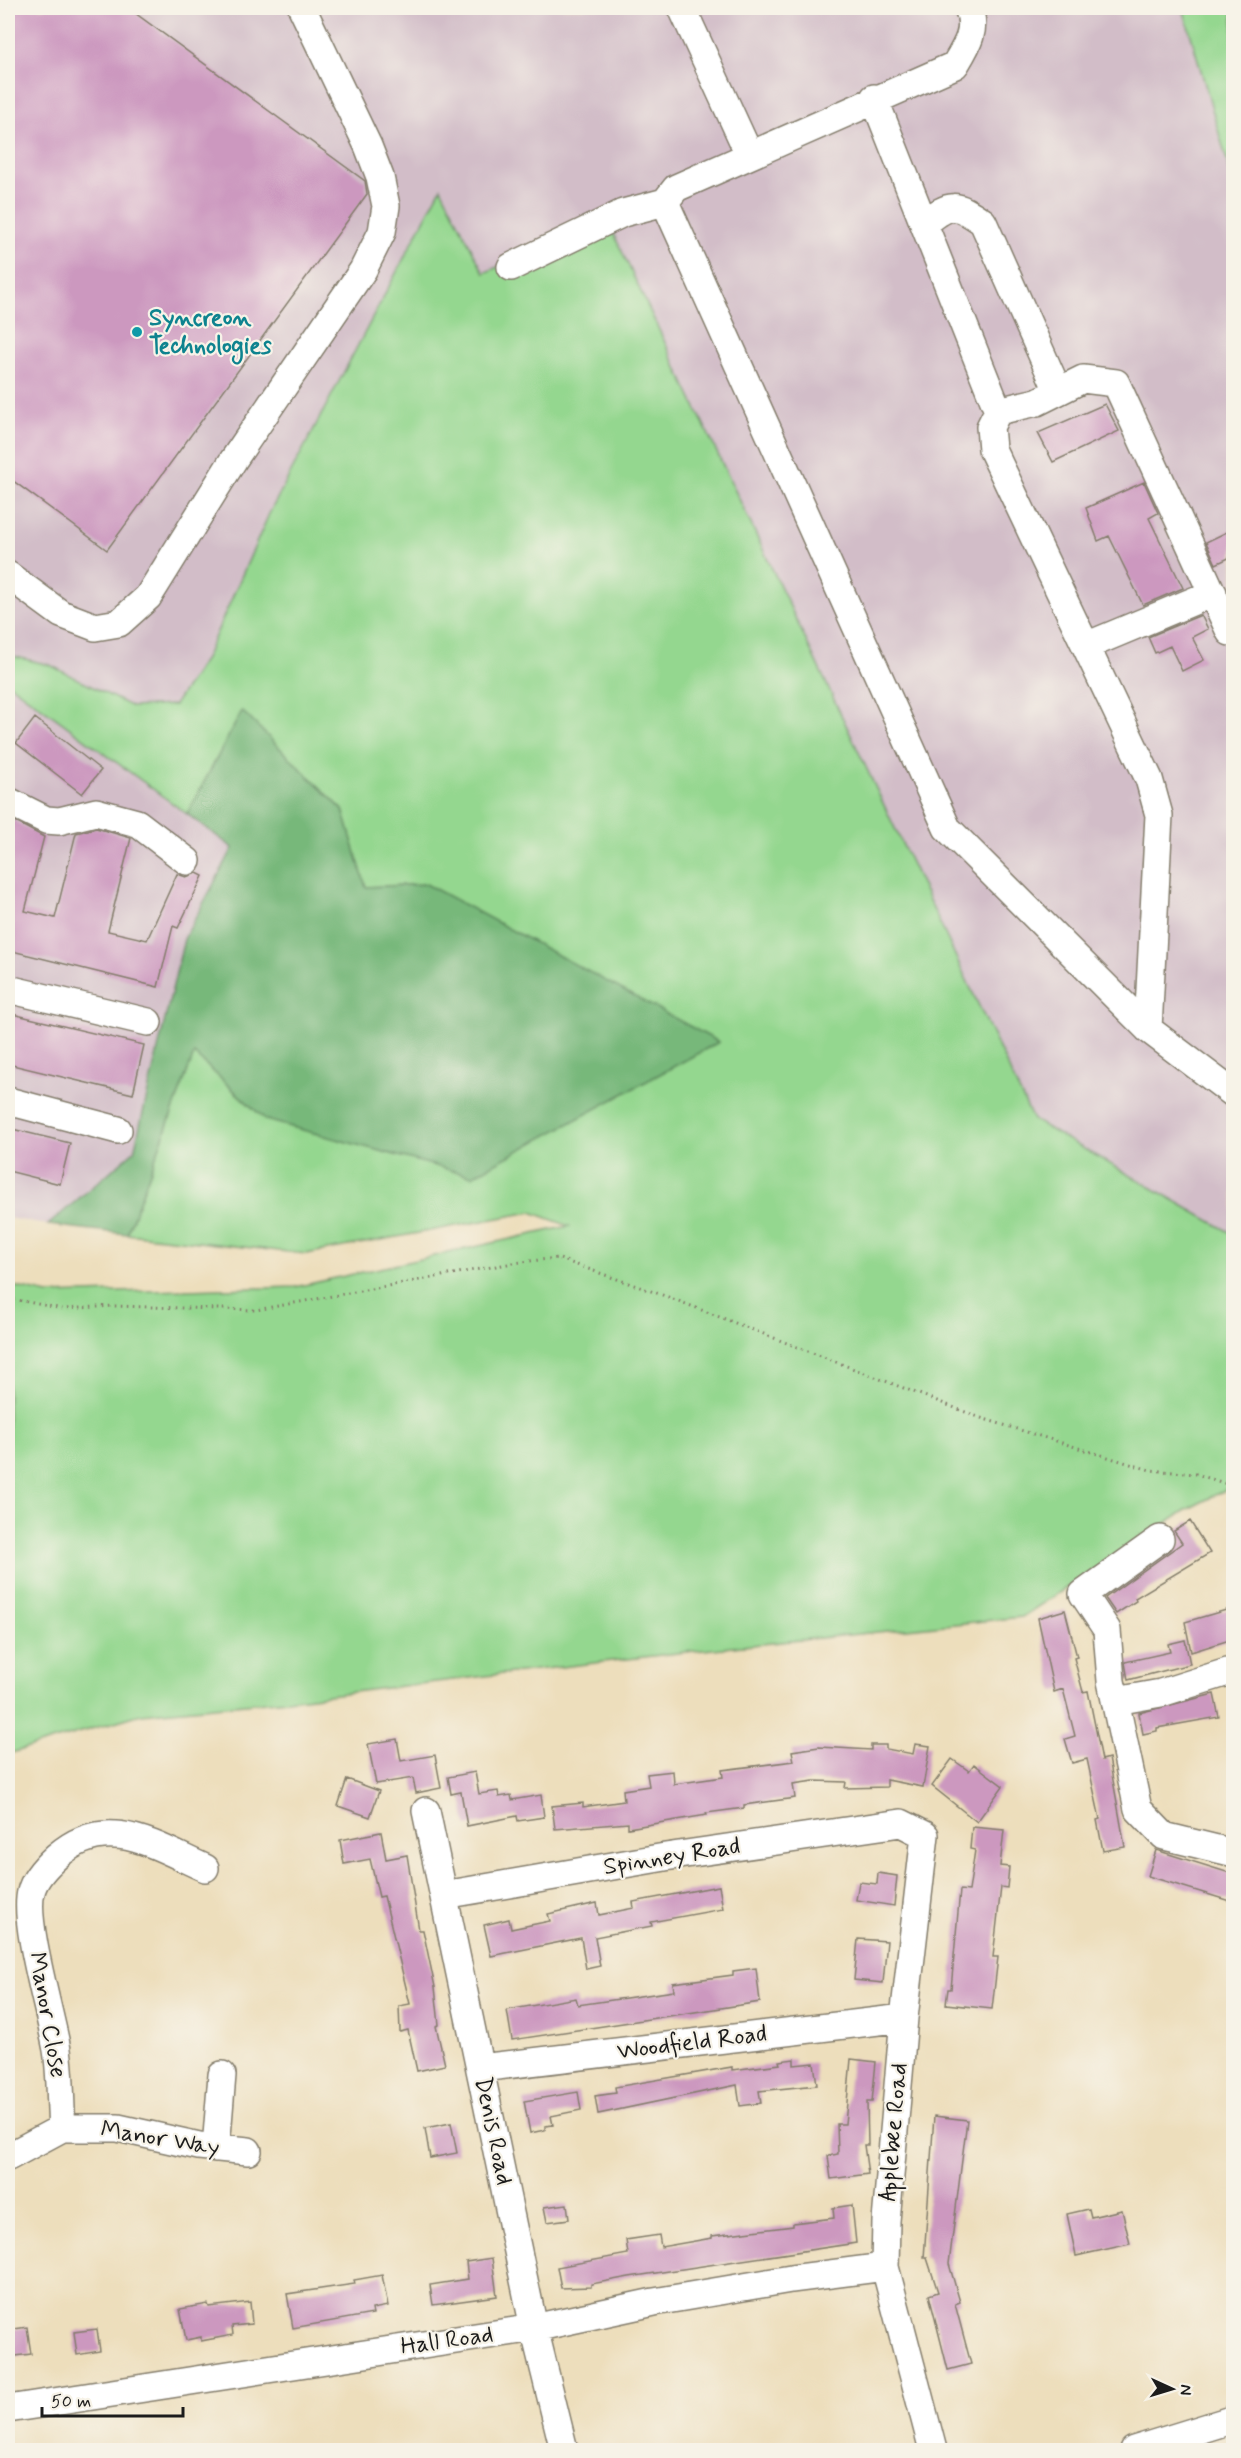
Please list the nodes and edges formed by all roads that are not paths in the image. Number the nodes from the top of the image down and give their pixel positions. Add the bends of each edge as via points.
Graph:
1 (302, 8) edge
2 (682, 8) edge
3 (968, 8) edge
4 (874, 98) junction
5 (749, 154) junction
6 (665, 202) junction
7 (924, 224) junction
8 (511, 267) dead end
9 (1058, 391) junction
10 (998, 411) junction
11 (8, 575) edge
12 (1213, 593) junction
13 (1233, 630) edge
14 (1086, 646) junction
15 (8, 801) edge
16 (187, 861) dead end
17 (8, 989) edge
18 (148, 1022) dead end
19 (1148, 1029) junction
20 (1233, 1094) edge
21 (8, 1101) edge
22 (118, 1130) dead end
23 (1160, 1539) dead end
24 (1233, 1670) edge
25 (1116, 1701) junction
26 (426, 1811) dead end
27 (901, 1822) joint
28 (1233, 1853) edge
29 (205, 1868) dead end
30 (444, 1895) junction
31 (904, 2018) junction
32 (480, 2068) junction
33 (222, 2074) dead end
34 (62, 2128) junction
35 (216, 2148) junction
36 (248, 2151) dead end
37 (8, 2157) edge
38 (885, 2267) junction
39 (534, 2328) junction
40 (8, 2409) edge
41 (1233, 2419) edge
42 (564, 2451) edge
43 (933, 2451) edge
44 (1134, 2451) edge

1 - 11 street via 380,177 386,206 382,232 363,270 234,459 148,597 119,623 95,627 61,614
2 - 5 street
3 - 4 street via 972,16 970,40 956,65
4 - 5 street
4 - 7 street
5 - 6 street via 676,188
6 - 8 street via 623,213
6 - 19 street via 947,828
7 - 9 street via 943,208 962,208 983,222
7 - 10 street
9 - 10 street via 1037,402
9 - 12 street via 1083,379 1116,382
10 - 14 street via 990,426 992,449
12 - 13 street via 1230,632
12 - 14 street
14 - 19 street via 1149,779 1160,814
15 - 16 street via 46,820 96,812 137,823
17 - 18 street
19 - 20 street
21 - 22 street
23 - 25 street via 1083,1594 1107,1630
24 - 25 street via 1161,1693
25 - 28 street via 1138,1809 1164,1836
26 - 30 street, Denis Road
27 - 30 street, Spinney Road
27 - 31 street, Applebee Road via 925,1834
29 - 34 street, Manor Close via 137,1838 113,1833 93,1835 68,1846 45,1867 35,1884 31,1892 32,1929 58,2052
30 - 32 street, Denis Road
31 - 32 street, Woodfield Road
31 - 38 street, Applebee Road
32 - 39 street, Denis Road
33 - 35 street
34 - 35 street, Manor Way via 118,2128
34 - 37 street, Manor Way
35 - 36 street, Manor Way
38 - 39 street, Hall Road via 654,2302
38 - 43 street, Applebee Road
39 - 40 street, Hall Road
39 - 42 street, Denis Road
41 - 44 street

